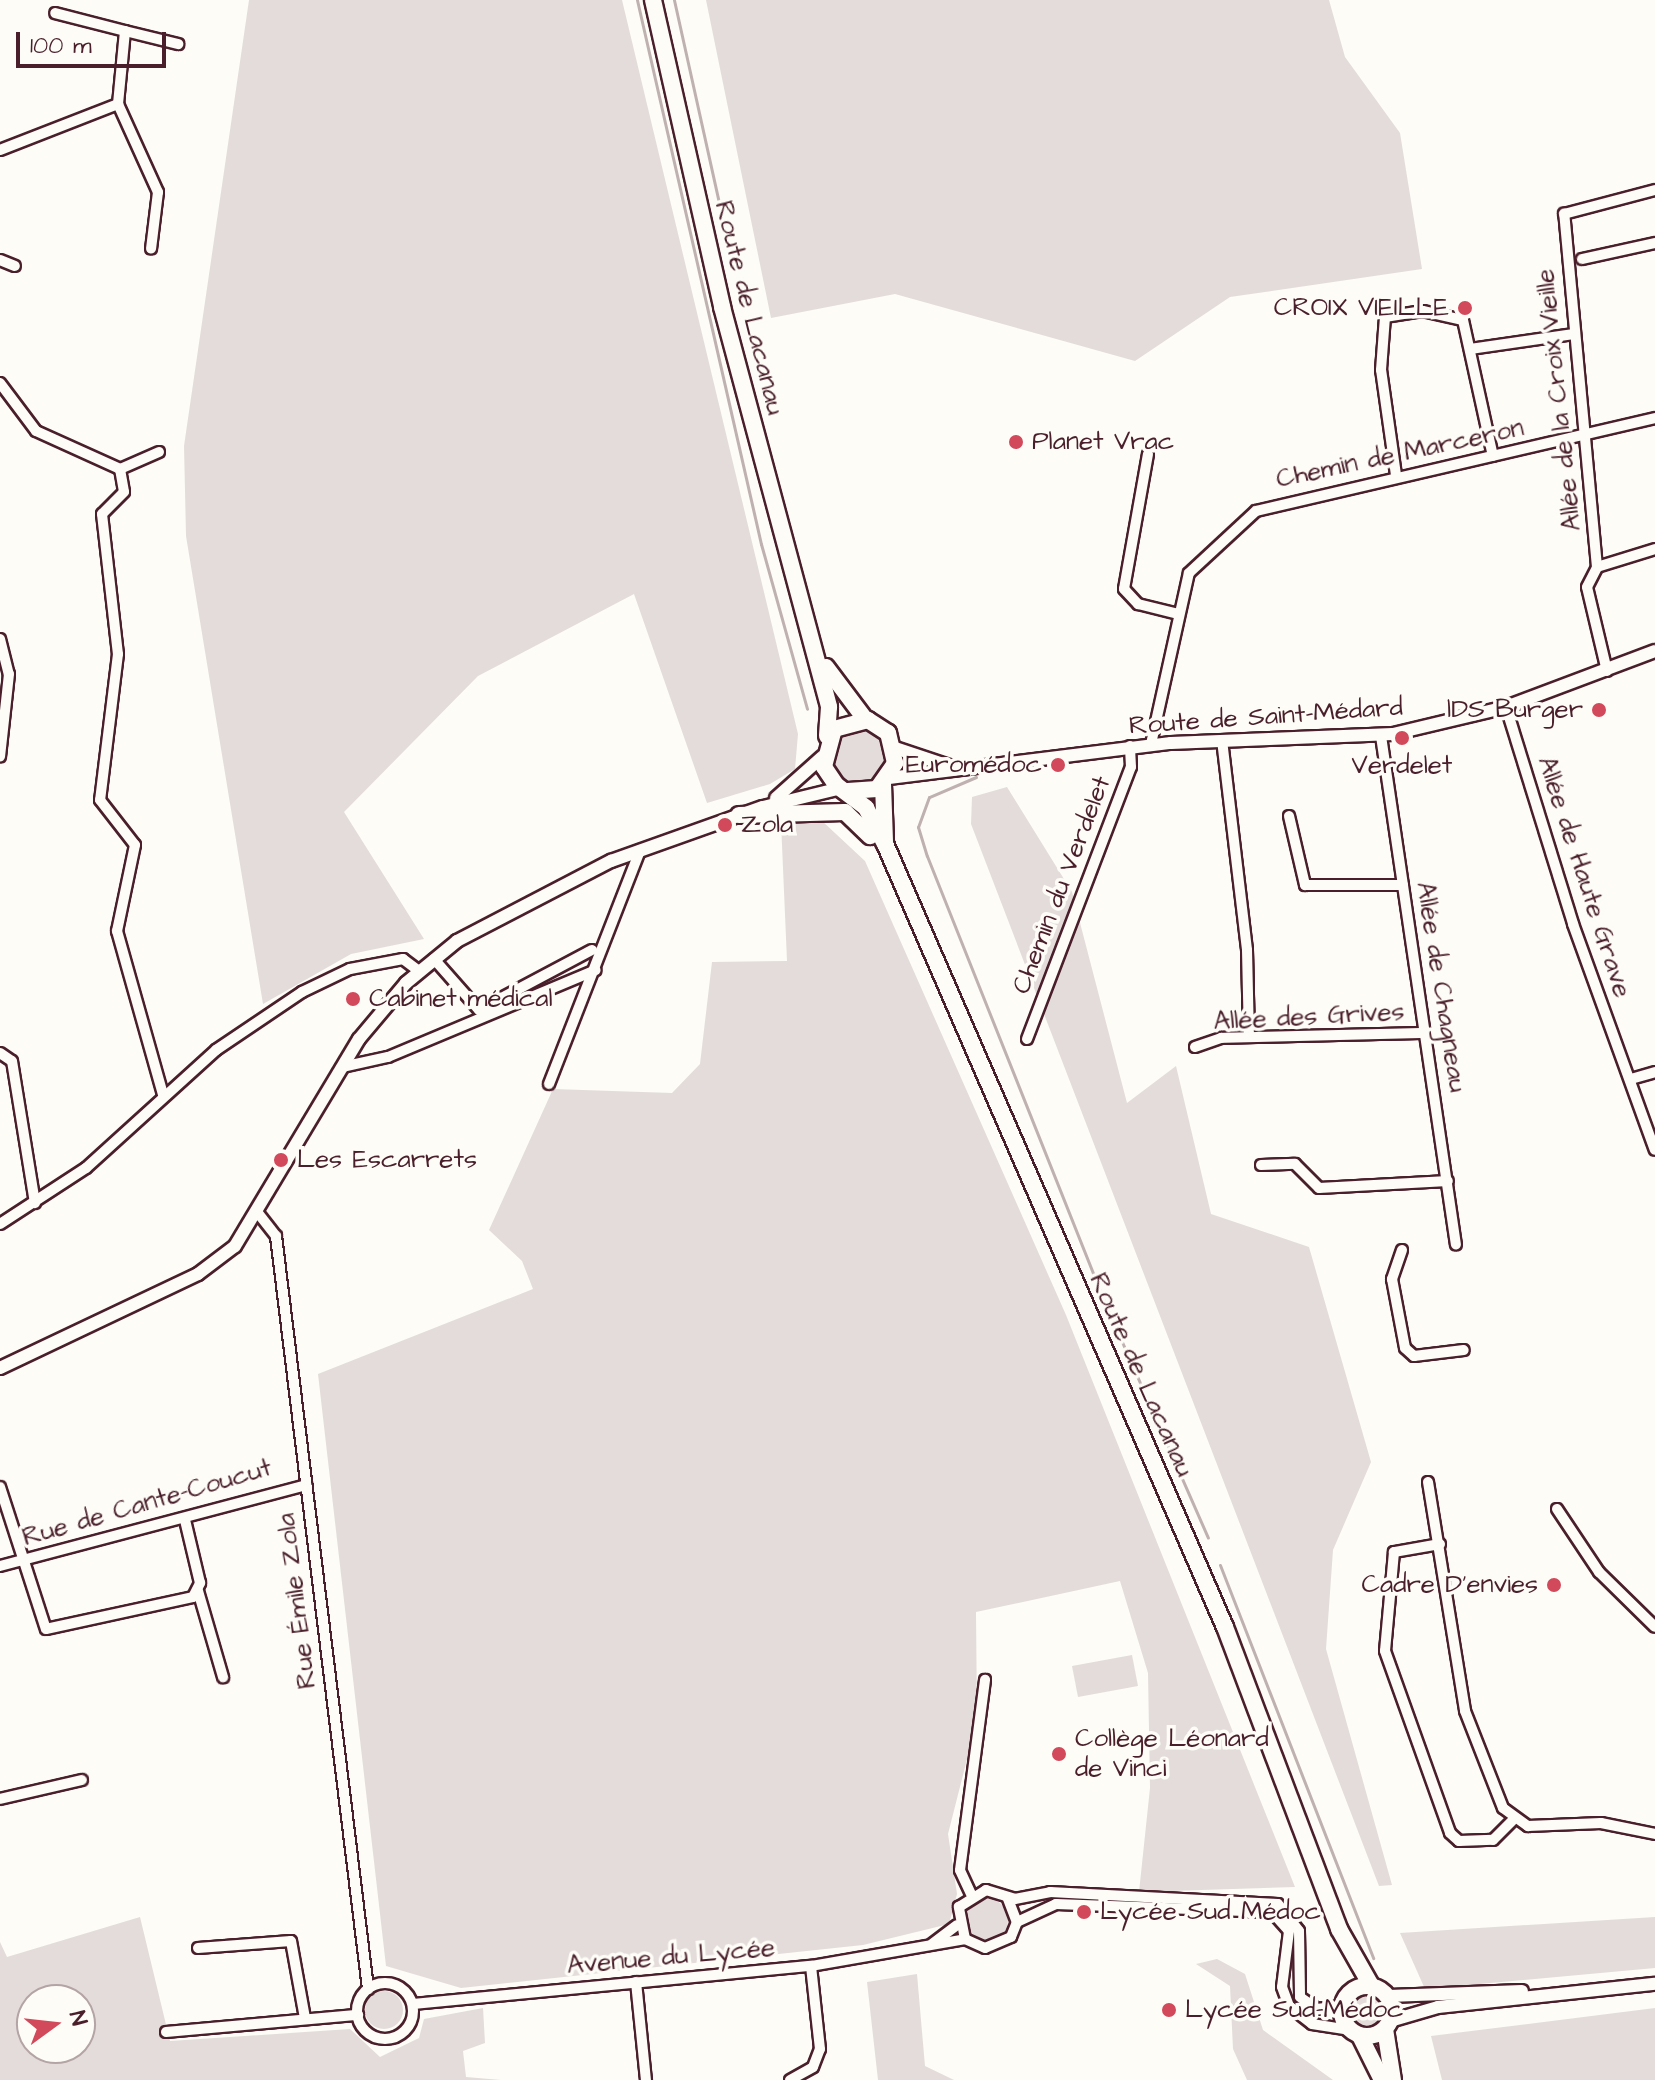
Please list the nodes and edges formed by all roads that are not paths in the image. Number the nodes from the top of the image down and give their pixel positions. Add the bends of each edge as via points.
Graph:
1 (653, 0) edge
2 (55, 13) dead end
3 (125, 31) junction
4 (178, 44) dead end
5 (118, 104) junction
6 (0, 150) edge
7 (1655, 190) edge
8 (1655, 243) edge
9 (151, 249) dead end
10 (1582, 259) dead end
11 (0, 260) edge
12 (15, 266) dead end
13 (1574, 334) junction
14 (1470, 349) junction
15 (0, 383) edge
16 (1655, 418) edge
17 (1582, 436) junction
18 (159, 452) dead end
19 (1148, 454) dead end
20 (1493, 456) junction
21 (120, 469) junction
22 (1396, 475) junction
23 (1655, 549) edge
24 (1597, 567) junction
25 (1175, 613) junction
26 (808, 625) junction
27 (0, 639) edge
28 (1655, 651) edge
29 (1607, 671) junction
30 (1506, 707) junction
31 (865, 719) junction
32 (1381, 736) junction
33 (827, 737) junction
34 (1222, 740) junction
35 (1151, 744) junction
36 (1130, 746) junction
37 (895, 748) junction
38 (0, 757) edge
39 (822, 757) junction
40 (963, 768) junction
41 (886, 781) junction
42 (845, 790) junction
43 (763, 807) junction
44 (739, 815) junction
45 (1289, 816) dead end
46 (886, 846) junction
47 (640, 850) junction
48 (1403, 885) junction
49 (921, 933) junction
50 (592, 950) dead end
51 (434, 959) junction
52 (596, 970) junction
53 (419, 971) junction
54 (1426, 1033) junction
55 (1249, 1037) junction
56 (1027, 1039) dead end
57 (1195, 1047) dead end
58 (0, 1053) edge
59 (342, 1067) junction
60 (1655, 1072) edge
61 (1631, 1079) junction
62 (549, 1084) dead end
63 (163, 1095) junction
64 (1655, 1150) edge
65 (1261, 1165) dead end
66 (1448, 1181) junction
67 (35, 1203) junction
68 (258, 1213) junction
69 (0, 1224) edge
70 (1456, 1245) dead end
71 (1402, 1250) dead end
72 (1464, 1350) dead end
73 (0, 1368) edge
74 (1428, 1482) dead end
75 (306, 1485) junction
76 (0, 1487) edge
77 (1557, 1509) dead end
78 (185, 1520) junction
79 (1440, 1544) junction
80 (26, 1561) junction
81 (0, 1566) edge
82 (198, 1591) junction
83 (1655, 1627) edge
84 (223, 1677) dead end
85 (985, 1680) dead end
86 (82, 1780) dead end
87 (0, 1799) edge
88 (1514, 1819) junction
89 (1655, 1834) edge
90 (971, 1894) junction
91 (1008, 1899) junction
92 (1017, 1922) junction
93 (957, 1925) junction
94 (1339, 1929) junction
95 (965, 1939) junction
96 (932, 1944) junction
97 (198, 1948) dead end
98 (811, 1966) junction
99 (636, 1982) junction
100 (1655, 1984) edge
101 (1372, 1987) junction
102 (368, 1989) junction
103 (1561, 1991) junction
104 (1389, 1996) junction
105 (1344, 2000) junction
106 (413, 2004) junction
107 (358, 2015) junction
108 (305, 2018) junction
109 (1388, 2025) junction
110 (166, 2032) dead end
111 (1354, 2033) junction
112 (646, 2080) edge
113 (790, 2080) edge
114 (1382, 2080) edge
115 (1393, 2080) edge

1 - 26 main road, Route de Lacanau via 722,307
2 - 3 street
3 - 4 street
3 - 5 street
5 - 6 street
5 - 9 street via 158,192
7 - 13 street, Allée de la Croix Vieille via 1564,214
8 - 10 street
11 - 12 street
13 - 14 street
13 - 17 street, Allée de la Croix Vieille
14 - 20 street
14 - 22 street via 1458,314 1423,311 1379,322
15 - 21 street via 36,431
16 - 17 street, Chemin de Marceron
17 - 20 street, Chemin de Marceron
17 - 24 street, Allée de la Croix Vieille
18 - 21 street
19 - 25 street via 1124,589 1138,604
20 - 22 street, Chemin de Marceron
21 - 63 street via 124,492 102,514 99,530 118,654 100,800 135,845 117,931
22 - 25 street, Chemin de Marceron via 1256,511 1189,573
23 - 24 street
24 - 29 street, Allée de la Croix Vieille via 1587,587
25 - 35 street, Chemin de Marceron via 1178,642
26 - 31 main road, Route de Lacanau via 838,692
26 - 33 main road, Route de Lacanau via 829,707
27 - 38 street via 9,674
28 - 29 street, Route de Saint-Médard
29 - 30 street, Route de Saint-Médard
30 - 32 street, Route de Saint-Médard
30 - 61 street, Allée de Haute Grave via 1573,924
31 - 33 main road via 842,723
31 - 37 main road, Route de Lacanau via 880,726
32 - 34 street, Route de Saint-Médard
32 - 48 street, Allée de Chagneau
33 - 39 main road, Route de Lacanau
34 - 35 street, Route de Saint-Médard
34 - 55 street via 1247,950
35 - 36 street, Route de Saint-Médard
36 - 40 street, Route de Saint-Médard
36 - 56 street, Chemin du Verdelet via 1131,767
37 - 40 street, Route de Saint-Médard
37 - 41 main road, Route de Lacanau
39 - 42 main road, Route de Lacanau
39 - 43 street via 798,785
40 - 41 street, Route de Saint-Médard
41 - 42 main road
41 - 46 main road, Route de Lacanau
42 - 43 street
42 - 46 main road, Route de Lacanau
43 - 44 street
44 - 47 street
44 - 49 main road via 836,811 858,818
45 - 48 street via 1305,885
46 - 49 main road, Route de Lacanau
47 - 51 street via 472,932
47 - 52 street
48 - 54 street, Allée de Chagneau
49 - 94 main road, Route de Lacanau via 1225,1627
50 - 51 street via 479,1010
51 - 53 street
52 - 59 street via 388,1057
52 - 62 street
53 - 59 street
53 - 63 street via 403,959 350,969 245,1032
54 - 55 street, Allée des Grives
54 - 66 street, Allée de Chagneau
55 - 57 street, Allée des Grives
58 - 67 street via 12,1061
59 - 68 street
60 - 61 street
61 - 64 street, Allée de Haute Grave
63 - 67 street via 86,1168
65 - 66 street via 1295,1164 1319,1188
66 - 70 street, Allée de Chagneau
67 - 69 street
68 - 73 street via 235,1246 198,1274
68 - 75 street, Rue Émile Zola via 276,1236
71 - 72 street via 1392,1279 1405,1348 1414,1356
74 - 79 street
75 - 78 street, Rue de Cante-Coucut
75 - 102 street, Rue Émile Zola
76 - 80 street
77 - 83 street via 1599,1572
78 - 80 street, Rue de Cante-Coucut
78 - 82 street
79 - 88 street via 1465,1711
79 - 88 street via 1394,1552 1385,1651 1450,1833 1459,1841 1493,1840
80 - 81 street, Rue de Cante-Coucut
80 - 82 street via 46,1629
82 - 84 street
85 - 90 street via 960,1870
86 - 87 street
88 - 89 street
90 - 91 street
90 - 93 street
91 - 92 street
91 - 105 street via 1050,1892 1278,1904 1299,1931 1300,1997 1317,2009
92 - 95 street via 1000,1947
92 - 111 street via 1056,1904 1272,1912 1289,1931 1282,1987 1289,2006 1312,2024
93 - 95 street
93 - 96 street, Avenue du Lycée
94 - 101 main road, Route de Lacanau
94 - 105 main road, Route de Lacanau
95 - 96 street, Avenue du Lycée
96 - 98 street, Avenue du Lycée
97 - 108 street via 291,1941
98 - 99 street, Avenue du Lycée
98 - 113 street via 820,2049 813,2067
99 - 106 street, Avenue du Lycée
99 - 112 street
100 - 103 street
101 - 104 main road
101 - 105 main road
102 - 106 street via 395,1984
102 - 107 street
103 - 104 street
103 - 109 street via 1423,2009
104 - 109 main road
105 - 111 main road, Route de Lacanau
106 - 107 street via 406,2030 391,2038 373,2036
107 - 108 street
108 - 110 street
109 - 111 main road
109 - 115 main road
111 - 114 main road

